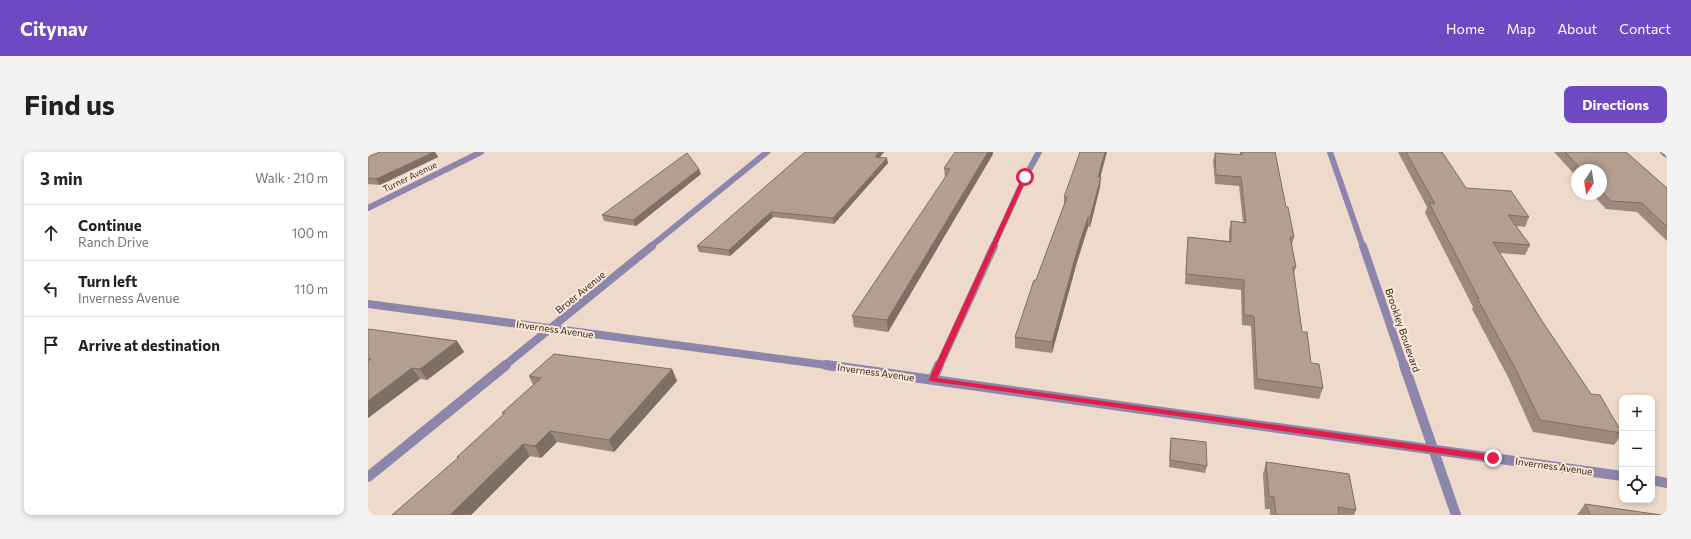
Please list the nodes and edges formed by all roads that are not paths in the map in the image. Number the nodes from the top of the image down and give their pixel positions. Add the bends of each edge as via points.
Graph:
1 (481, 152) edge
2 (767, 152) edge
3 (1040, 152) edge
4 (1330, 152) edge
5 (1663, 152) edge
6 (1667, 155) edge
7 (368, 208) edge
8 (368, 304) edge
9 (550, 328) junction
10 (933, 379) junction
11 (1434, 449) junction
12 (1619, 476) edge
13 (368, 477) edge
14 (1655, 481) edge
15 (1667, 483) edge
16 (1456, 515) edge

1 - 7 street, Turner Avenue
2 - 9 street, Broer Avenue
3 - 10 street via 1025,177
4 - 11 street, Brookley Boulevard
5 - 6 street
8 - 9 street, Inverness Avenue
9 - 10 street, Inverness Avenue
9 - 13 street, Broer Avenue
10 - 11 street, Inverness Avenue
11 - 12 street, Inverness Avenue
11 - 16 street, Brookley Boulevard
14 - 15 street

